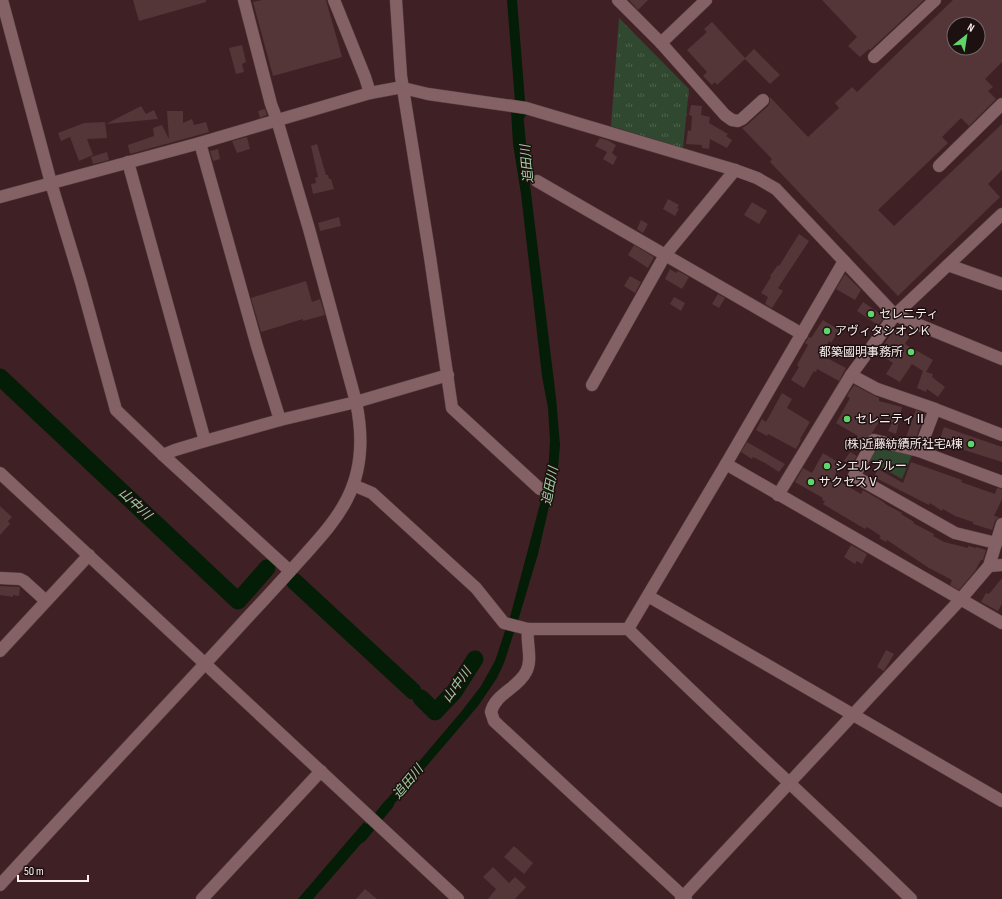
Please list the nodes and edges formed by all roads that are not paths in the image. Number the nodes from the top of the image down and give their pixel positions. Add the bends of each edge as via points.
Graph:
1 (2, 0) edge
2 (244, 0) edge
3 (334, 0) edge
4 (396, 0) edge
5 (704, 0) edge
6 (935, 0) edge
7 (620, 1) edge
8 (661, 43) junction
9 (874, 57) dead end
10 (403, 88) junction
11 (370, 93) junction
12 (763, 100) dead end
13 (1002, 104) edge
14 (277, 120) junction
15 (200, 143) junction
16 (128, 162) junction
17 (939, 166) dead end
18 (735, 170) junction
19 (537, 181) dead end
20 (51, 183) junction
21 (0, 197) edge
22 (1002, 214) edge
23 (665, 255) junction
24 (844, 261) junction
25 (948, 265) junction
26 (1002, 284) edge
27 (895, 316) junction
28 (802, 334) junction
29 (1002, 359) edge
30 (448, 375) junction
31 (851, 375) junction
32 (592, 385) dead end
33 (356, 402) junction
34 (935, 409) junction
35 (280, 420) junction
36 (1002, 435) edge
37 (205, 441) junction
38 (919, 451) junction
39 (163, 455) junction
40 (726, 464) junction
41 (0, 473) edge
42 (1002, 482) edge
43 (353, 485) junction
44 (540, 489) dead end
45 (778, 495) junction
46 (1002, 524) edge
47 (996, 543) junction
48 (89, 556) junction
49 (1002, 565) edge
50 (989, 566) junction
51 (290, 571) junction
52 (0, 578) edge
53 (648, 596) junction
54 (960, 600) junction
55 (46, 601) junction
56 (1002, 624) edge
57 (528, 629) junction
58 (628, 629) junction
59 (0, 651) edge
60 (206, 664) junction
61 (853, 715) junction
62 (321, 771) junction
63 (790, 784) junction
64 (1002, 801) edge
65 (0, 884) edge
66 (683, 898) edge
67 (202, 899) edge
68 (458, 899) edge
69 (911, 899) edge

1 - 20 street
2 - 14 street
3 - 11 street
4 - 10 street
5 - 8 street
6 - 9 street
7 - 8 street
8 - 12 street via 732,120 738,122
10 - 11 street
10 - 18 street via 516,106
10 - 30 street
11 - 14 street
13 - 17 street
14 - 15 street
14 - 33 street
15 - 16 street
15 - 35 street
16 - 20 street
16 - 37 street
18 - 23 street
18 - 24 street via 776,189
19 - 23 street
20 - 21 street
20 - 39 street via 116,410
22 - 25 street
23 - 28 street
23 - 32 street
24 - 27 street
24 - 28 street
25 - 26 street
25 - 27 street
27 - 29 street
27 - 31 street
28 - 40 street
30 - 33 street
30 - 44 street via 454,410
31 - 34 street via 877,389
31 - 45 street
33 - 35 street
33 - 43 street via 361,447
34 - 36 street
34 - 38 street
35 - 37 street
37 - 39 street
38 - 42 street
38 - 47 street via 874,440 854,476 955,533
39 - 51 street
40 - 45 street
40 - 53 street
41 - 48 street
43 - 51 street via 335,519
43 - 57 street via 372,493 476,588 504,623
45 - 54 street
46 - 47 street
47 - 50 street
48 - 55 street
48 - 60 street
49 - 50 street
50 - 54 street
51 - 60 street
52 - 55 street via 24,581
53 - 58 street
53 - 61 street
54 - 56 street
54 - 61 street
55 - 59 street
57 - 58 street
57 - 66 street via 529,666 521,679 494,705 491,712 494,721
58 - 63 street
60 - 62 street
60 - 65 street
61 - 63 street
61 - 64 street
62 - 67 street
62 - 68 street
63 - 66 street
63 - 69 street

